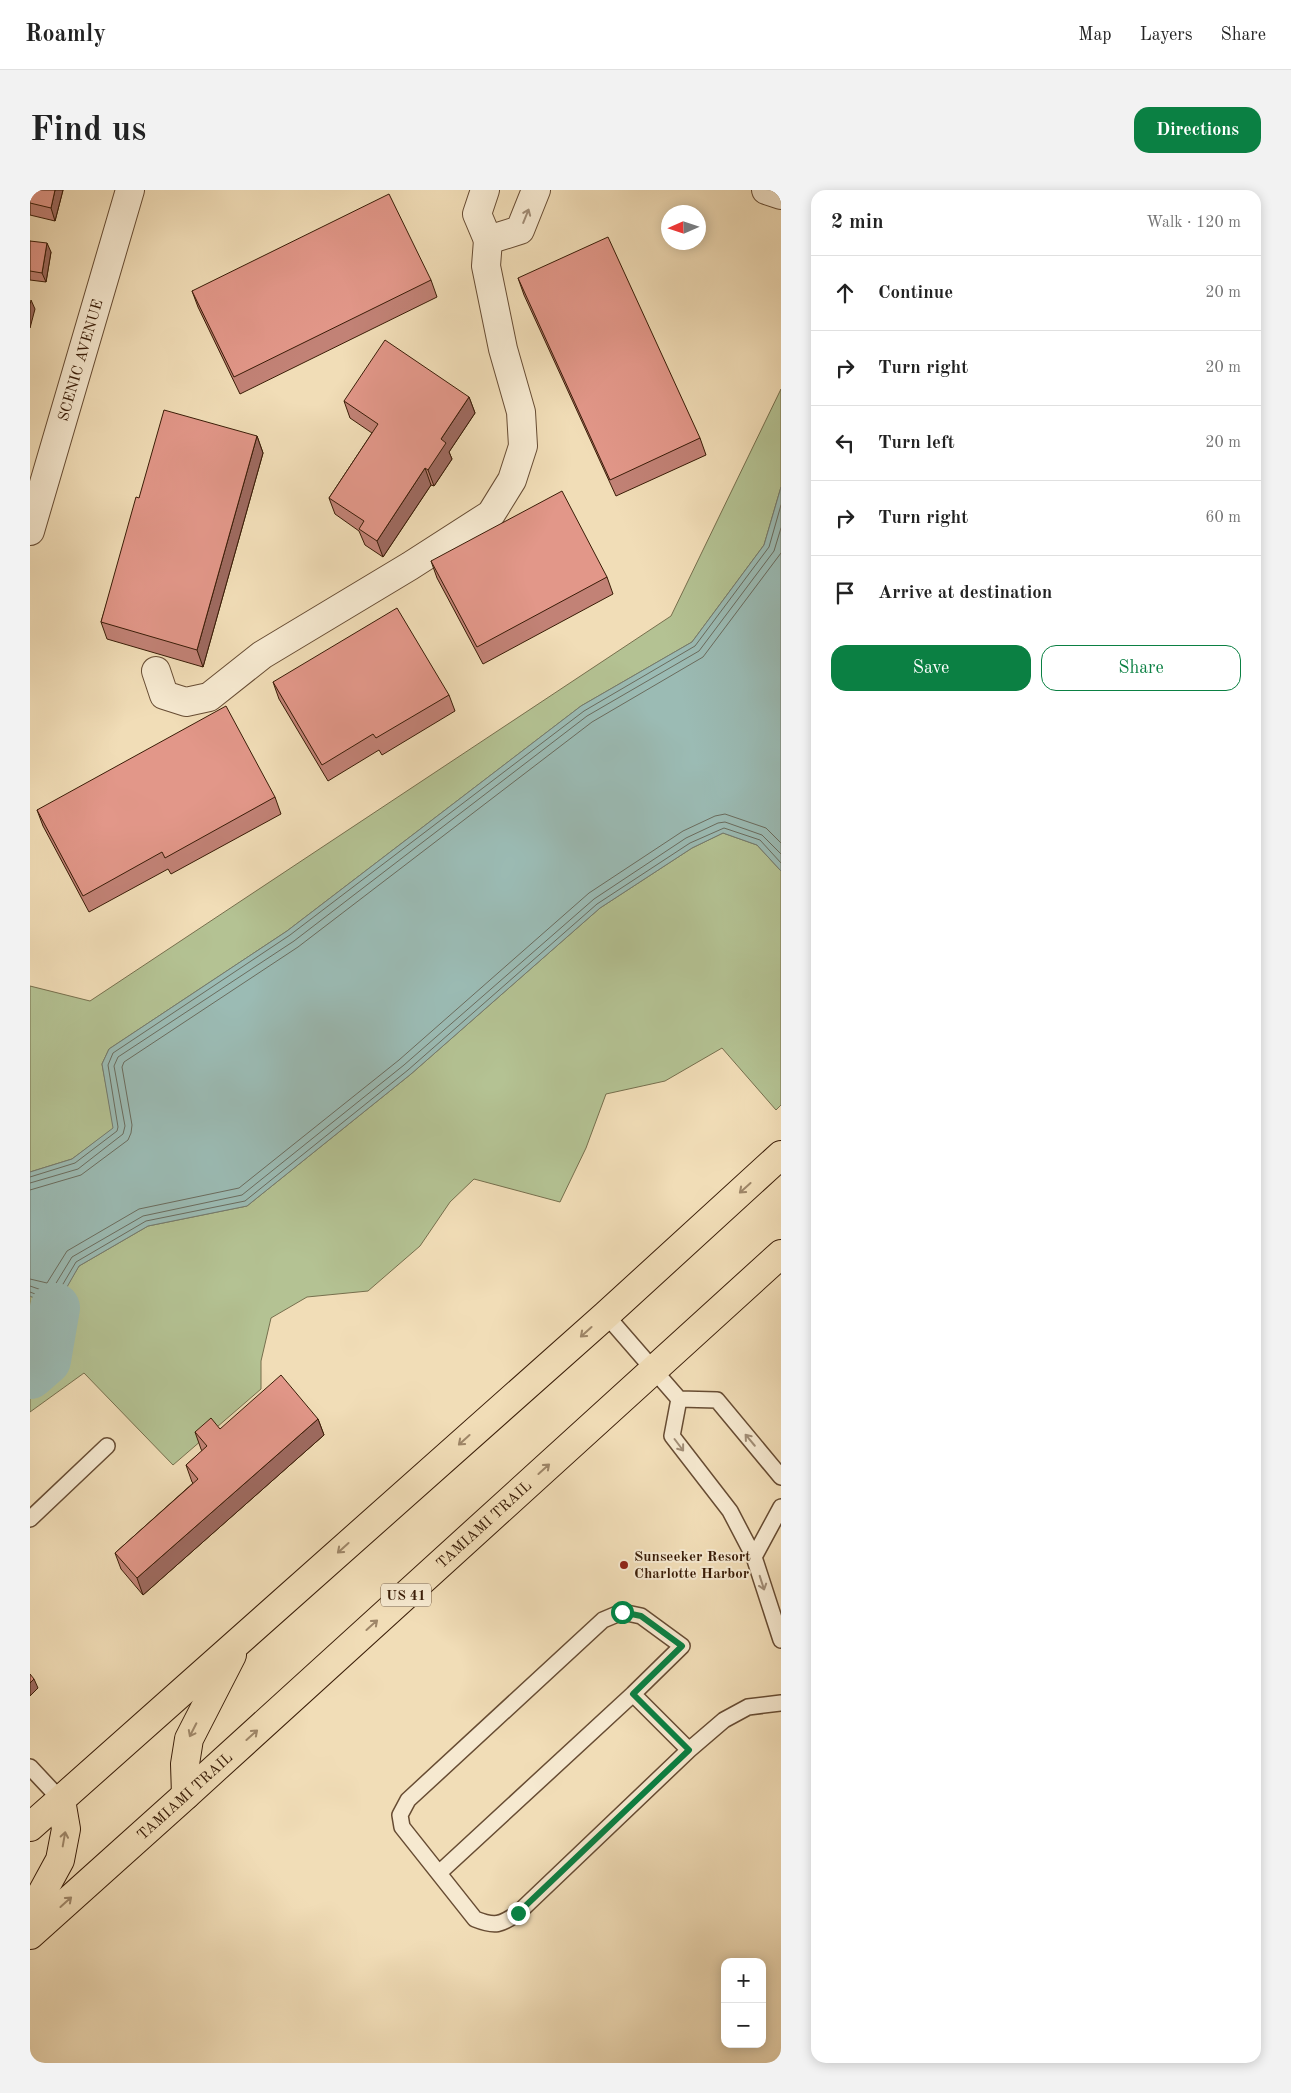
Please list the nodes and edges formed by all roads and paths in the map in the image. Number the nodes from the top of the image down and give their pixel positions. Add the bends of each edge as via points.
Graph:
1 (130, 190) edge
2 (485, 190) edge
3 (536, 190) edge
4 (766, 190) edge
5 (781, 195) edge
6 (488, 240) junction
7 (30, 531) edge
8 (156, 672) dead end
9 (781, 1155) edge
10 (781, 1254) edge
11 (606, 1314) junction
12 (653, 1370) junction
13 (679, 1399) junction
14 (107, 1446) dead end
15 (781, 1477) edge
16 (781, 1507) edge
17 (30, 1520) edge
18 (754, 1557) junction
19 (239, 1640) junction
20 (781, 1640) edge
21 (633, 1694) junction
22 (781, 1703) edge
23 (689, 1750) junction
24 (30, 1767) edge
25 (186, 1795) junction
26 (61, 1800) junction
27 (30, 1828) edge
28 (439, 1873) junction
29 (30, 1915) edge
30 (30, 1935) edge

1 - 7 street, SCENIC AVENUE
2 - 6 street via 477,214
6 -> 3 street via 520,230
4 - 5 street
6 - 8 street via 486,266 503,349 521,412 523,446 512,480 491,514 262,655 209,697 186,702 164,694
9 -> 11 main road
10 - 12 main road, TAMIAMI TRAIL / US 41
11 - 12 lane
11 -> 19 main road
12 - 13 lane
25 -> 12 main road, TAMIAMI TRAIL / US 41
15 -> 13 lane via 717,1400
13 -> 18 lane via 672,1436 730,1511
14 - 17 lane
16 - 18 lane
18 -> 20 lane
19 -> 25 main road via 189,1739 184,1764
19 - 26 main road
21 - 23 lane
21 - 28 lane
21 - 28 lane via 682,1646 641,1616 622,1612 603,1620 408,1800 400,1815 402,1827
22 - 23 lane via 748,1707 724,1720
23 - 28 lane via 505,1922 490,1925 475,1919
24 - 26 lane
30 -> 25 main road, TAMIAMI TRAIL / US 41
26 - 27 main road
29 -> 26 main road via 60,1860 66,1829

